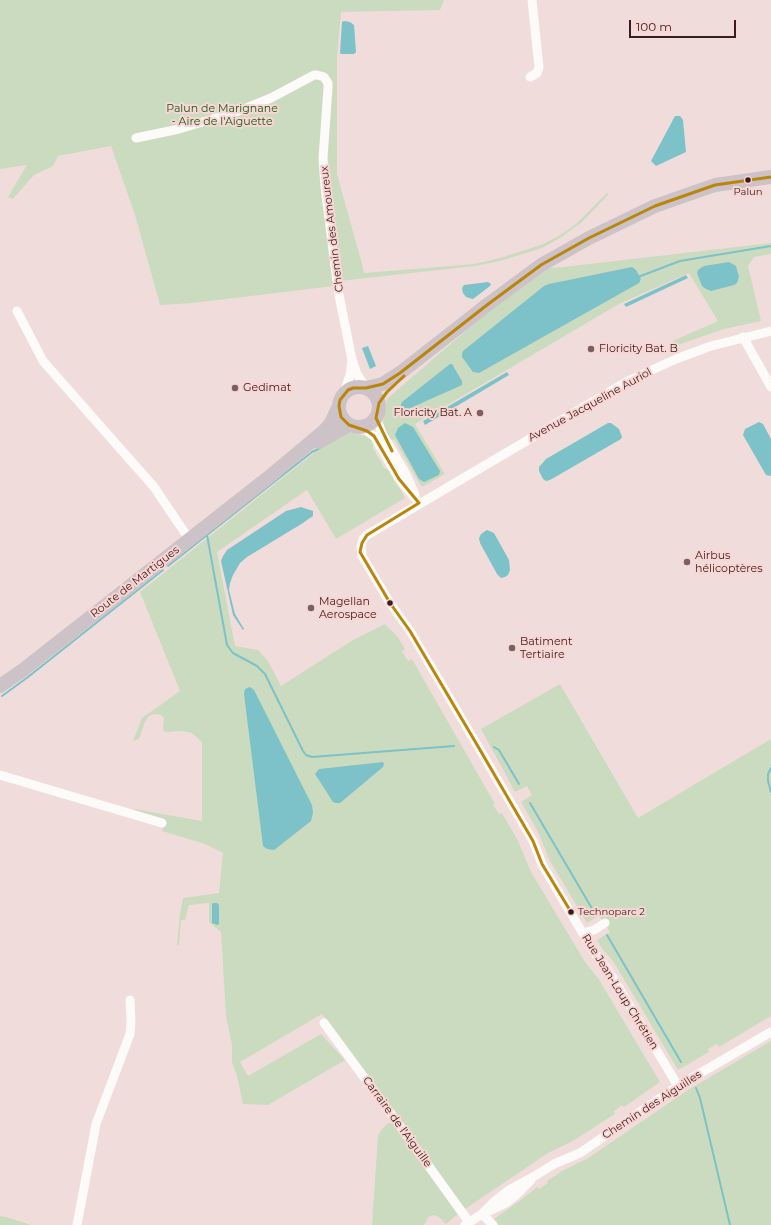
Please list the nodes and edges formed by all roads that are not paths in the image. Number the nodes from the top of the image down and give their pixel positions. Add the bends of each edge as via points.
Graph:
1 (532, 0) edge
2 (530, 77) dead end
3 (136, 138) dead end
4 (771, 177) edge
5 (771, 187) edge
6 (685, 197) junction
7 (17, 311) dead end
8 (771, 331) edge
9 (743, 337) junction
10 (445, 338) junction
11 (352, 360) junction
12 (771, 387) edge
13 (366, 388) junction
14 (341, 401) junction
15 (379, 403) junction
16 (376, 418) junction
17 (354, 426) junction
18 (269, 477) junction
19 (419, 503) junction
20 (189, 540) junction
21 (0, 686) edge
22 (0, 775) edge
23 (162, 823) dead end
24 (605, 923) dead end
25 (583, 934) junction
26 (130, 1000) dead end
27 (324, 1023) dead end
28 (771, 1032) edge
29 (678, 1086) junction
30 (482, 1214) junction
31 (467, 1224) edge
32 (76, 1225) edge
33 (493, 1225) edge

1 - 2 street via 539,67 537,73
3 - 11 street, Chemin des Amoureux via 179,129 239,111 271,98 314,75 320,75 326,80 328,88 323,158 325,187 338,290
4 - 6 main road via 715,185
5 - 6 main road
6 - 10 main road via 655,206 625,220 541,265
7 - 20 street via 43,362 154,488
8 - 9 street, Avenue Jacqueline Auriol
9 - 12 street
9 - 19 street, Avenue Jacqueline Auriol via 686,355 628,381
10 - 13 main road via 383,384
10 - 15 main road via 387,392
11 - 13 street, Chemin des Amoureux
11 - 14 street, Chemin des Amoureux
13 - 14 main road via 348,390
13 - 15 main road
14 - 17 main road via 341,417
14 - 18 main road, Route de Martigues via 331,423 324,431
15 - 16 main road
16 - 17 main road via 369,425
16 - 19 street
17 - 18 main road, Route de Martigues via 319,442
17 - 19 street via 374,436 398,479
18 - 20 main road, Route de Martigues
19 - 25 street, Rue Jean-Loup Chrétien via 367,535 360,552 476,743
20 - 21 main road, Route de Martigues
22 - 23 street
24 - 25 street
25 - 29 street, Rue Jean-Loup Chrétien via 614,978
26 - 32 street via 130,1034 98,1119
27 - 31 street, Carraire de l'Aiguille via 395,1119
28 - 29 street, Chemin des Aiguilles
29 - 30 street, Chemin des Aiguilles via 580,1153 518,1184 500,1196
30 - 31 street, Carraire de l'Aiguille
30 - 33 street

